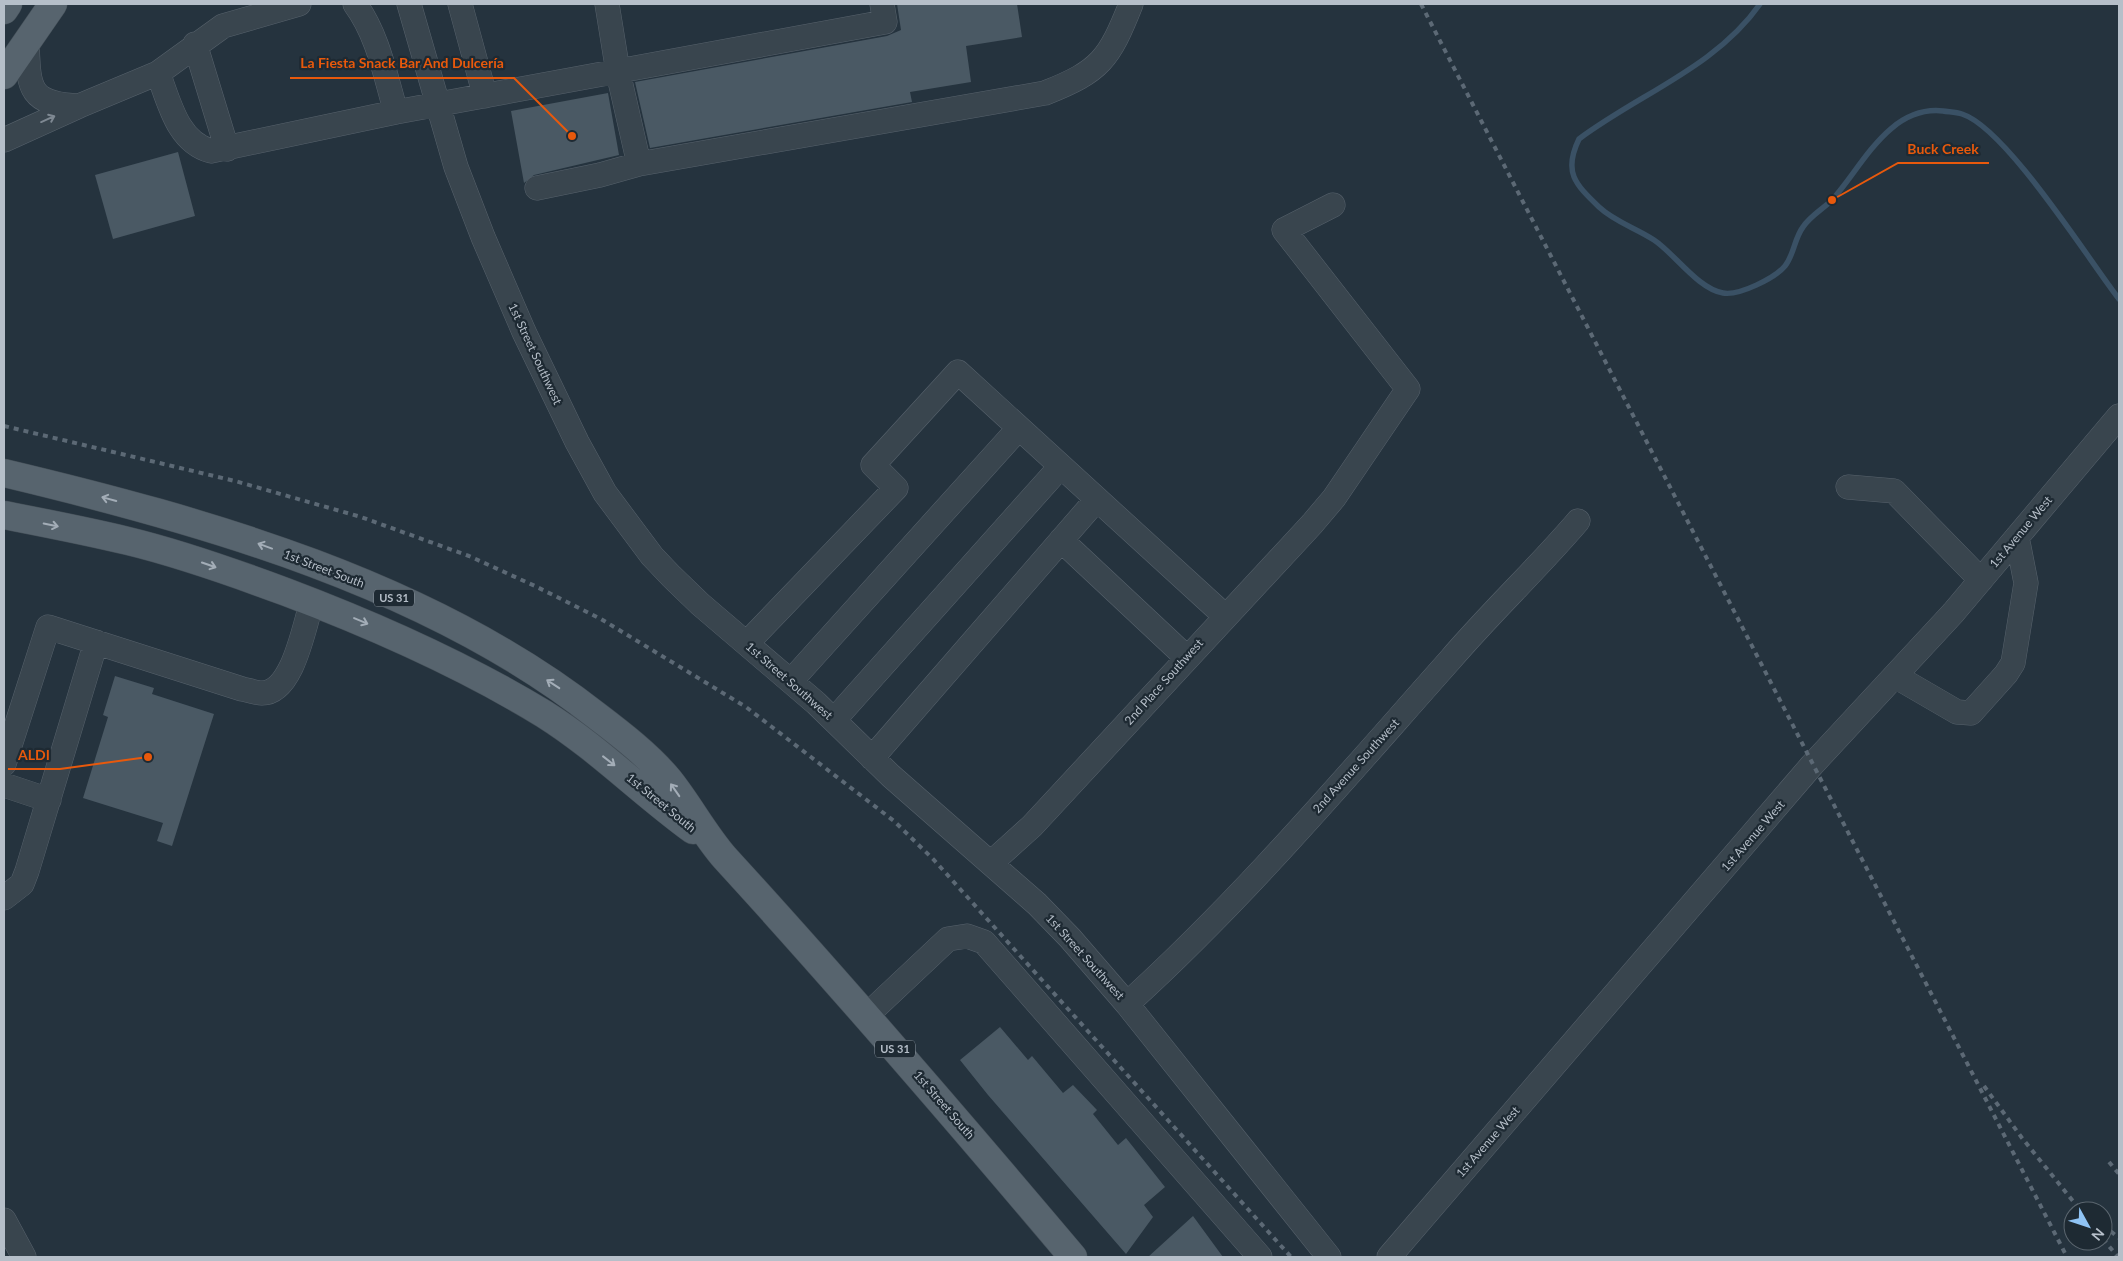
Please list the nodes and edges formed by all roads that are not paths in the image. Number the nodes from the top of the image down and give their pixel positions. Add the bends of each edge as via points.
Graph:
1 (8, 4) edge
2 (53, 4) edge
3 (299, 4) edge
4 (355, 4) edge
5 (409, 4) edge
6 (460, 4) edge
7 (606, 4) edge
8 (882, 4) edge
9 (1131, 4) edge
10 (4, 10) edge
11 (27, 42) junction
12 (195, 44) junction
13 (158, 72) junction
14 (618, 72) junction
15 (4, 76) edge
16 (486, 96) junction
17 (436, 105) junction
18 (79, 106) junction
19 (396, 112) junction
20 (4, 140) edge
21 (227, 149) junction
22 (639, 164) junction
23 (537, 188) dead end
24 (1332, 205) dead end
25 (1019, 428) junction
26 (2115, 430) edge
27 (1061, 466) junction
28 (4, 473) edge
29 (1848, 487) dead end
30 (1097, 498) junction
31 (4, 515) edge
32 (1578, 521) dead end
33 (2017, 538) junction
34 (1061, 540) junction
35 (1980, 580) junction
36 (312, 602) junction
37 (1225, 616) junction
38 (96, 642) junction
39 (747, 643) junction
40 (1186, 658) junction
41 (1895, 676) junction
42 (791, 681) junction
43 (595, 714) junction
44 (834, 720) junction
45 (575, 735) junction
46 (872, 758) junction
47 (4, 764) edge
48 (4, 785) edge
49 (49, 800) junction
50 (713, 844) junction
51 (991, 863) junction
52 (4, 898) edge
53 (1127, 1004) junction
54 (866, 1016) junction
55 (4, 1220) edge
56 (24, 1257) edge
57 (1073, 1257) edge
58 (1260, 1257) edge
59 (1329, 1257) edge
60 (1389, 1257) edge

1 - 10 main road
2 - 11 main road
3 - 12 street via 223,26
4 - 19 street via 365,18 378,49
5 - 17 street, 1st Street Southwest
6 - 16 street
7 - 14 street
8 - 14 street via 885,22
9 - 22 street via 1117,39 1103,60 1076,81 1045,93
11 - 15 main road
11 - 18 street via 28,75 36,94 51,103
12 - 13 street
12 - 21 street
13 - 18 street
13 - 21 street via 184,133 204,149
14 - 16 street
14 - 22 street
16 - 17 street
17 - 19 street
17 - 39 street, 1st Street Southwest via 456,168 524,332 605,493 652,556
20 -> 18 street
19 - 21 street
22 - 23 street via 600,176
24 - 37 street, 2nd Place Southwest via 1284,230 1408,389 1334,498
25 - 27 street
25 - 39 street via 958,372 873,465 896,488
25 - 42 street
26 - 33 street, 1st Avenue West
27 - 30 street
27 - 44 street
43 -> 28 main road, 1st Street South / US 31 via 533,670 477,638 336,573 187,520
29 - 35 street via 1894,491
30 - 34 street
30 - 37 street
31 -> 36 main road, 1st Street South / US 31 via 128,541 193,559
32 - 53 street, 2nd Avenue Southwest via 1450,659 1254,880
33 - 35 street, 1st Avenue West
33 - 41 street via 2026,583 2013,663 1982,703 1971,713 1957,712
34 - 40 street
34 - 46 street
35 - 41 street, 1st Avenue West
36 - 38 street via 287,678 274,689 262,693
36 -> 45 main road, 1st Street South / US 31 via 452,662
37 - 40 street, 2nd Place Southwest
38 - 47 street via 48,627
38 - 49 street
39 - 42 street, 1st Street Southwest
40 - 51 street, 2nd Place Southwest via 1032,826
41 - 60 street, 1st Avenue West via 1812,765
42 - 44 street, 1st Street Southwest
43 - 45 main road
50 -> 43 main road, 1st Street South / US 31 via 668,780
44 - 46 street, 1st Street Southwest
45 -> 50 main road, 1st Street South / US 31
46 - 51 street, 1st Street Southwest
48 - 49 street
49 - 52 street via 22,884
50 - 54 main road, 1st Street South / US 31
51 - 53 street, 1st Street Southwest via 1056,924
53 - 59 street, 1st Street Southwest
54 - 57 main road, 1st Street South / US 31
54 - 58 street via 948,939 967,936 984,942
55 - 56 street

